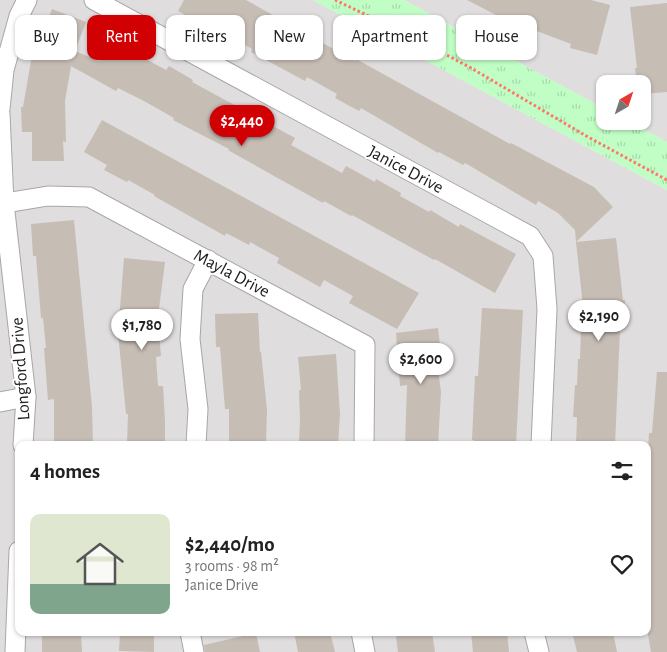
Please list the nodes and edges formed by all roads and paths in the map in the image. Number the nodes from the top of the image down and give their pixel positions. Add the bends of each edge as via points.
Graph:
1 (27, 0) edge
2 (94, 0) edge
3 (335, 0) edge
4 (0, 109) edge
5 (0, 114) edge
6 (667, 180) edge
7 (2, 203) edge
8 (208, 260) junction
9 (26, 397) junction
10 (0, 402) edge
11 (23, 441) edge
12 (196, 441) edge
13 (364, 441) edge
14 (541, 441) edge
15 (16, 636) edge
16 (191, 636) edge
17 (362, 636) edge
18 (535, 636) edge
19 (15, 652) edge
20 (194, 652) edge
21 (366, 652) edge
22 (540, 652) edge

1 - 4 street via 19,16 4,70
2 - 14 street, Janice Drive via 530,236 543,256 546,308
3 - 6 path via 463,63
5 - 7 street, Longford Drive
7 - 8 street, Mayla Drive via 48,196 89,197
7 - 9 street, Longford Drive
8 - 12 street via 193,289 190,340 198,409
8 - 13 street, Mayla Drive via 365,345
9 - 10 street
9 - 11 street, Longford Drive
15 - 19 street
16 - 20 street
17 - 21 street
18 - 22 street

